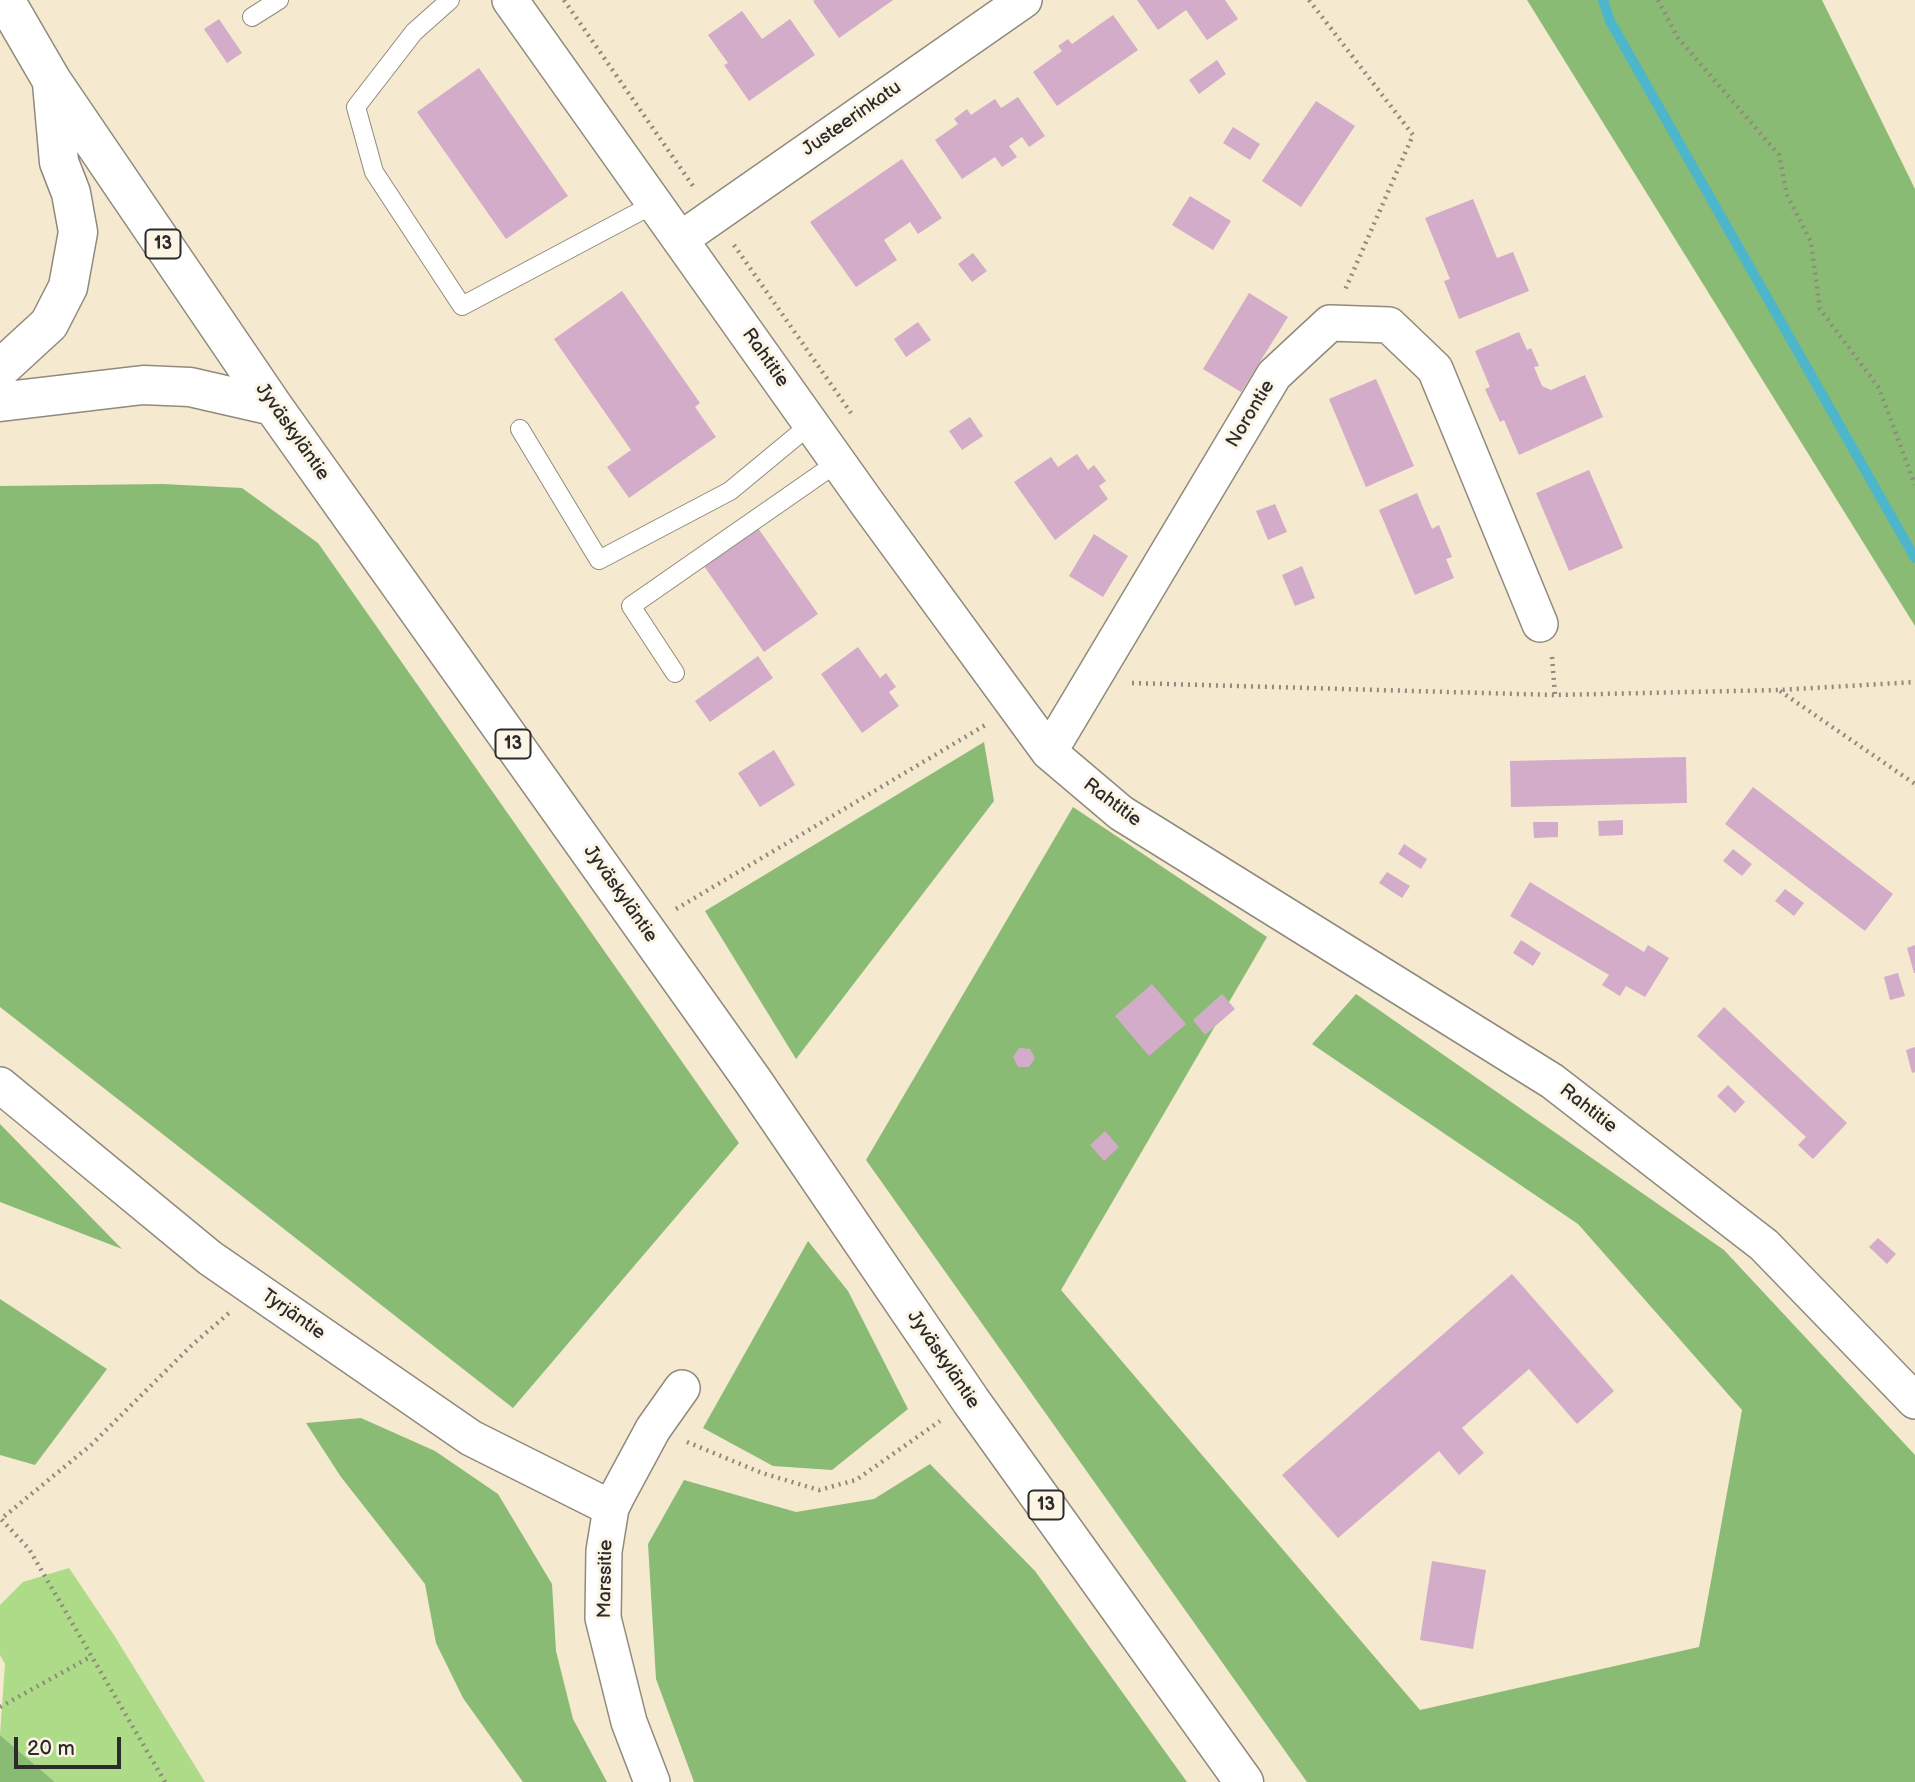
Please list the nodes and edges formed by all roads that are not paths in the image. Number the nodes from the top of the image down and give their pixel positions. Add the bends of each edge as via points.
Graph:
1 (5, 0) edge
2 (279, 0) edge
3 (450, 0) edge
4 (510, 0) edge
5 (1024, 0) edge
6 (253, 17) dead end
7 (52, 81) junction
8 (653, 204) junction
9 (681, 239) junction
10 (0, 369) edge
11 (0, 402) edge
12 (273, 406) junction
13 (811, 424) junction
14 (520, 429) dead end
15 (838, 461) junction
16 (1539, 624) dead end
17 (675, 673) dead end
18 (1049, 752) junction
19 (0, 1085) edge
20 (681, 1388) dead end
21 (1915, 1401) edge
22 (611, 1508) junction
23 (652, 1782) edge
24 (1244, 1782) edge

1 - 7 highway, Jyväskyläntie / 13
2 - 6 lane
3 - 8 lane via 414,33 356,107 374,172 462,306
4 - 8 street, Rahtitie
5 - 9 street, Justeerinkatu
7 - 10 highway via 59,162 71,193 76,246 68,287 49,324
7 - 12 highway, Jyväskyläntie / 13
8 - 9 street, Rahtitie
9 - 13 street, Rahtitie
11 - 12 highway via 144,385 190,387
12 - 24 highway, Jyväskyläntie / 13
13 - 14 lane via 730,491 599,560
13 - 15 street, Rahtitie
15 - 17 lane via 631,606
15 - 18 street, Rahtitie
16 - 18 street, Norontie via 1435,369 1389,326 1331,323 1274,375
18 - 21 street, Rahtitie via 1121,813 1552,1080 1764,1245
19 - 22 street, Tyrjäntie via 210,1258 471,1438
20 - 22 street, Marssitie via 653,1429
22 - 23 street, Marssitie via 604,1551 603,1618 629,1722

